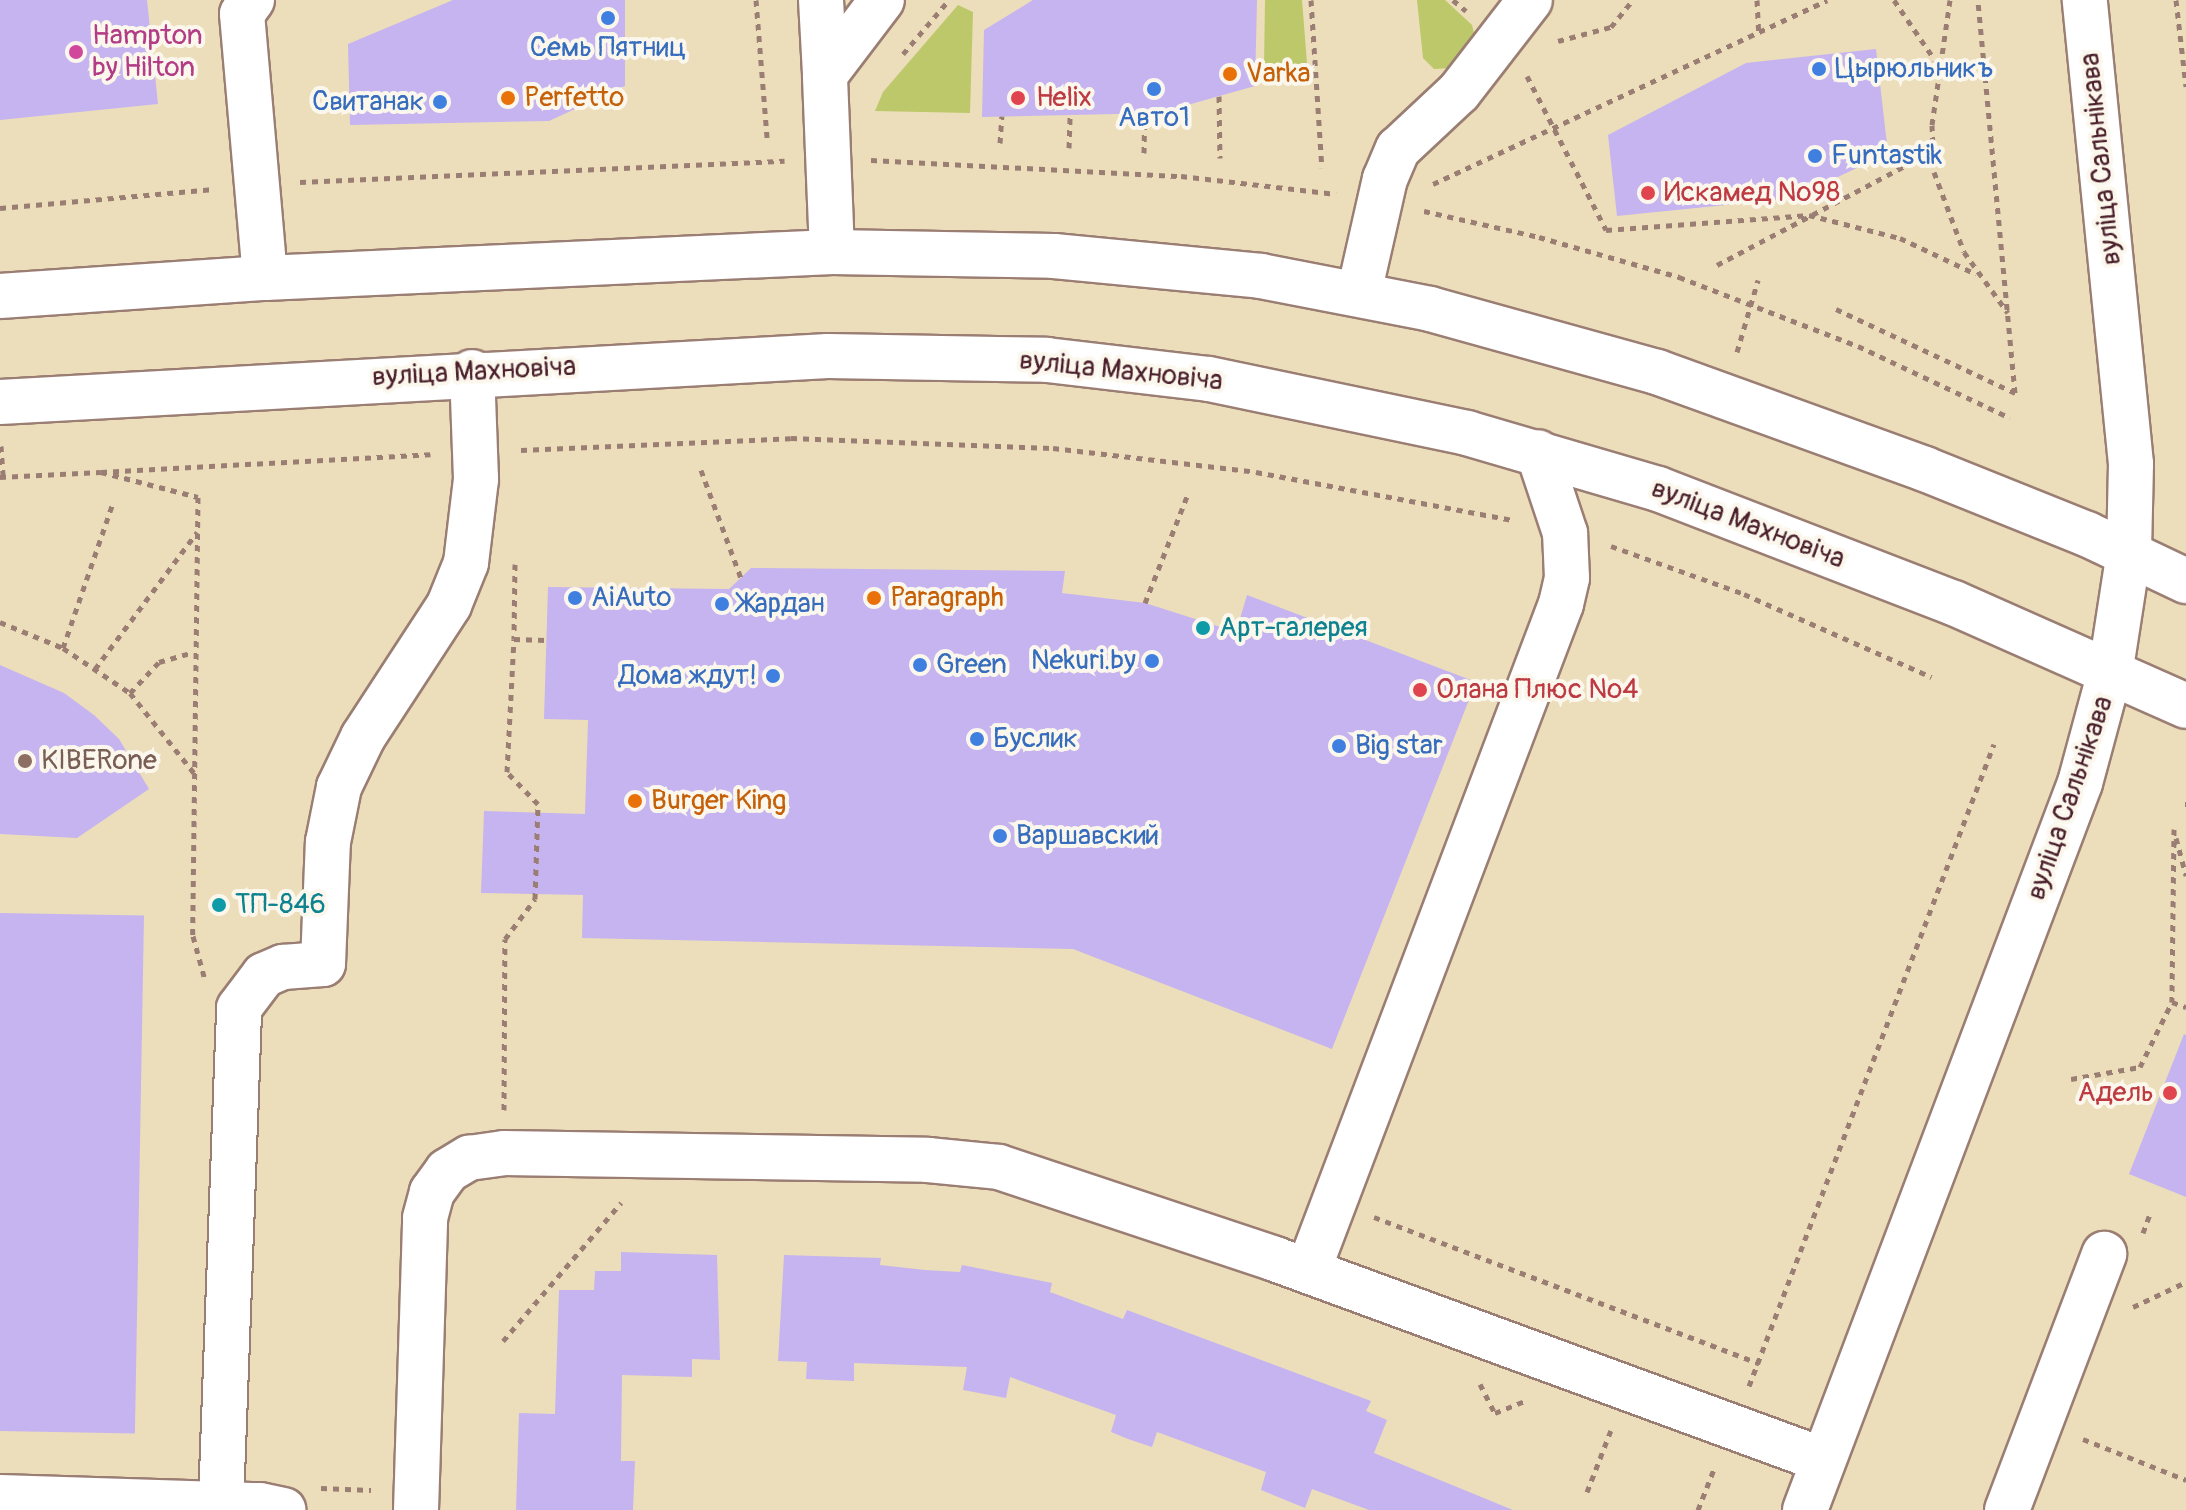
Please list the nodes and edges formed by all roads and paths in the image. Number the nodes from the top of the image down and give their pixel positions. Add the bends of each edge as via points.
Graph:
1 (252, 0) edge
2 (756, 0) edge
3 (821, 0) edge
4 (882, 0) edge
5 (949, 0) edge
6 (1311, 0) edge
7 (1530, 0) edge
8 (1757, 0) edge
9 (1827, 0) edge
10 (1894, 0) edge
11 (1950, 0) edge
12 (1978, 0) edge
13 (2085, 0) edge
14 (2176, 0) edge
15 (1759, 35) junction
16 (894, 64) dead end
17 (1521, 65) dead end
18 (1939, 67) junction
19 (825, 75) junction
20 (2186, 86) edge
21 (1219, 96) dead end
22 (1145, 114) dead end
23 (1070, 115) dead end
24 (1002, 116) dead end
25 (1556, 130) junction
26 (767, 138) dead end
27 (1000, 143) dead end
28 (1069, 148) dead end
29 (1931, 152) junction
30 (1144, 153) dead end
31 (1220, 158) dead end
32 (1322, 168) dead end
33 (1425, 187) dead end
34 (1809, 215) junction
35 (832, 252) junction
36 (1717, 265) dead end
37 (1976, 274) junction
38 (265, 278) junction
39 (1758, 280) dead end
40 (1359, 293) junction
41 (0, 296) edge
42 (1836, 309) dead end
43 (2010, 314) junction
44 (472, 372) junction
45 (1724, 394) junction
46 (0, 402) edge
47 (0, 430) edge
48 (475, 452) junction
49 (1538, 452) junction
50 (701, 470) dead end
51 (101, 472) junction
52 (1, 477) edge
53 (1188, 494) dead end
54 (113, 503) dead end
55 (197, 531) junction
56 (1565, 533) junction
57 (515, 551) dead end
58 (2129, 552) junction
59 (741, 578) dead end
60 (2186, 581) edge
61 (1145, 603) dead end
62 (0, 622) edge
63 (514, 639) junction
64 (546, 640) dead end
65 (63, 648) junction
66 (194, 652) junction
67 (2111, 668) junction
68 (95, 669) junction
69 (1931, 677) dead end
70 (130, 693) junction
71 (2186, 706) edge
72 (1994, 744) dead end
73 (195, 774) junction
74 (2186, 876) edge
75 (2172, 1002) junction
76 (2186, 1007) edge
77 (239, 1008) junction
78 (2071, 1079) dead end
79 (504, 1153) junction
80 (1333, 1202) junction
81 (621, 1203) dead end
82 (2104, 1254) dead end
83 (1308, 1271) junction
84 (2186, 1282) edge
85 (2123, 1312) dead end
86 (503, 1341) dead end
87 (1759, 1363) junction
88 (1479, 1381) dead end
89 (1530, 1399) dead end
90 (1731, 1426) junction
91 (1612, 1427) dead end
92 (2079, 1437) dead end
93 (1823, 1460) junction
94 (2186, 1480) edge
95 (1587, 1492) dead end
96 (0, 1497) edge
97 (221, 1503) junction
98 (283, 1510) edge
99 (416, 1510) edge
100 (1699, 1510) edge
101 (1805, 1510) edge
102 (2007, 1510) edge

1 - 38 main road via 242,14
2 - 26 path
3 - 19 main road
4 - 19 main road
5 - 16 path
6 - 32 path
7 - 40 main road via 1459,92 1398,149 1385,179
8 - 15 path
9 - 15 path
10 - 18 path
11 - 18 path
12 - 43 path
13 - 58 main road, вуліца Сальнікава via 2129,424
14 - 20 path
15 - 25 path
17 - 25 path
18 - 29 path
19 - 35 main road
21 - 31 path
22 - 30 path
23 - 28 path
24 - 27 path
25 - 33 path
25 - 34 path via 1606,230
29 - 34 path
29 - 37 path via 1947,214
34 - 36 path
34 - 37 path via 1900,238
35 - 38 main road
35 - 40 main road via 1082,258 1261,276
37 - 43 path
38 - 41 main road
39 - 45 path
40 - 45 main road via 1530,335
42 - 43 path via 2015,393
44 - 46 main road, вуліца Махновіча
44 - 48 main road
44 - 49 main road, вуліца Махновіча via 768,357 1047,360 1273,390
45 - 58 main road
47 - 52 path
48 - 51 path
48 - 56 path via 791,438 1053,448 1335,484
48 - 77 main road via 473,523 461,578 363,737 339,787 328,842 323,964 283,967 264,975
49 - 56 main road
49 - 67 main road, вуліца Махновіча via 1707,507
50 - 59 path
51 - 52 path
51 - 55 path via 198,497
53 - 61 path
54 - 65 path
55 - 66 path
55 - 68 path
56 - 69 path via 1691,573
56 - 80 main road via 1567,578 1557,619
57 - 63 path
58 - 60 main road
58 - 67 main road, вуліца Сальнікава
62 - 65 path
63 - 64 path
63 - 79 path via 507,772 538,804 535,899 505,939
65 - 68 path
66 - 70 path via 159,662
66 - 73 path
67 - 71 main road, вуліца Махновіча
67 - 93 main road, вуліца Сальнікава via 2080,783
68 - 70 path
70 - 73 path
72 - 87 path
73 - 77 path via 195,954 207,985
74 - 75 path via 2174,829
75 - 76 path
75 - 78 path via 2140,1067
77 - 97 main road
79 - 83 main road via 965,1162 1049,1179
79 - 99 main road via 469,1158 447,1171 432,1192 425,1218
80 - 83 main road
80 - 87 path
81 - 86 path
82 - 102 main road
83 - 90 main road
84 - 85 path
87 - 90 path
88 - 89 path via 1495,1413
90 - 93 main road
90 - 100 path
91 - 95 path
92 - 94 path
93 - 101 main road, вуліца Сальнікава
96 - 97 main road
97 - 98 main road

